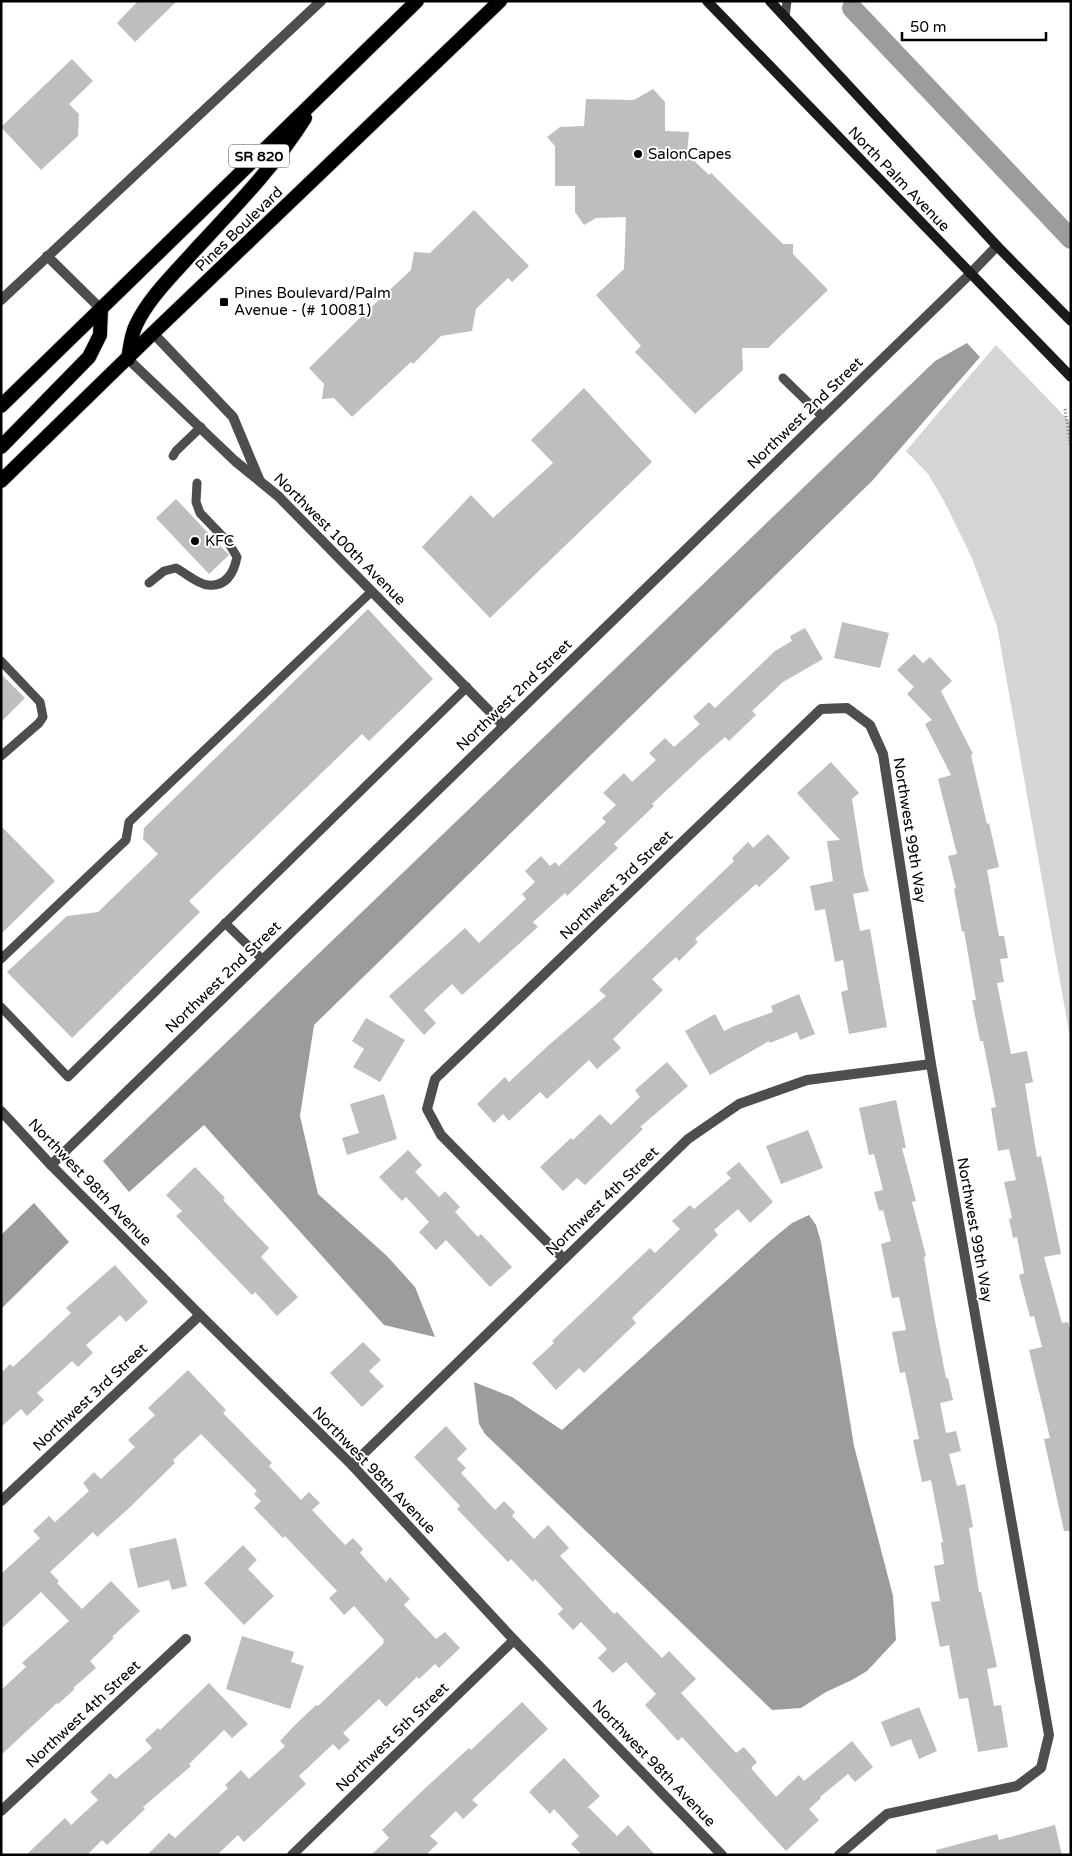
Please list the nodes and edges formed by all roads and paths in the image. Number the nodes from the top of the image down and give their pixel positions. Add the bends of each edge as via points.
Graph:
1 (321, 1) edge
2 (417, 1) edge
3 (500, 1) edge
4 (706, 1) edge
5 (770, 1) edge
6 (787, 1) edge
7 (785, 18) junction
8 (318, 98) junction
9 (997, 246) junction
10 (47, 256) junction
11 (970, 274) junction
12 (1, 300) edge
13 (101, 310) junction
14 (1071, 321) edge
15 (153, 333) junction
16 (128, 359) junction
17 (1071, 377) edge
18 (783, 378) dead end
19 (1, 406) edge
20 (1064, 409) dead end
21 (822, 417) junction
22 (201, 427) junction
23 (1, 447) edge
24 (1071, 447) edge
25 (173, 456) dead end
26 (260, 480) junction
27 (1, 481) edge
28 (197, 483) dead end
29 (149, 583) dead end
30 (371, 592) junction
31 (1, 661) edge
32 (467, 687) junction
33 (847, 708) joint
34 (504, 726) junction
35 (1, 756) edge
36 (226, 923) junction
37 (1, 959) edge
38 (263, 960) junction
39 (1, 1007) edge
40 (931, 1064) junction
41 (1, 1111) edge
42 (51, 1165) junction
43 (564, 1259) junction
44 (200, 1315) junction
45 (352, 1465) junction
46 (1, 1501) edge
47 (186, 1639) dead end
48 (514, 1640) junction
49 (1, 1811) edge
50 (292, 1855) edge
51 (722, 1855) edge
52 (839, 1855) edge

1 - 10 street
2 - 8 highway, SR 820
3 - 15 highway, Pines Boulevard
4 - 11 main road, North Palm Avenue
5 - 7 main road, North Palm Avenue
6 - 7 lane
7 - 9 main road, North Palm Avenue
8 - 13 highway, SR 820
8 - 16 highway via 288,145 146,307 136,325
9 - 11 street, Northwest 2nd Street
9 - 14 main road, North Palm Avenue
10 - 12 street
10 - 13 street
11 - 17 main road, North Palm Avenue
11 - 21 street, Northwest 2nd Street
13 - 19 highway, SR 820
13 - 23 highway via 100,335 89,357
15 - 16 highway, Pines Boulevard
15 - 26 street via 233,417
16 - 22 street, Northwest 100th Avenue
16 - 27 highway, Pines Boulevard
18 - 21 lane
20 - 24 path
21 - 34 street, Northwest 2nd Street
22 - 25 lane
22 - 26 street, Northwest 100th Avenue via 235,461
26 - 30 street, Northwest 100th Avenue
28 - 29 lane via 196,502 200,513 228,542 237,557 231,577 222,583 208,585 176,568 164,571
30 - 32 street, Northwest 100th Avenue
30 - 37 lane via 129,822 126,840
31 - 35 lane via 40,702 42,717
32 - 34 street, Northwest 100th Avenue
32 - 36 lane
33 - 40 street, Northwest 99th Way via 870,725 883,754
33 - 43 street, Northwest 3rd Street via 821,709 435,1079 427,1109 441,1134
34 - 38 street, Northwest 2nd Street
36 - 38 lane
36 - 39 lane via 68,1077
38 - 42 street, Northwest 2nd Street
40 - 43 street, Northwest 4th Street via 807,1080 739,1104 688,1139
40 - 52 street, Northwest 99th Way via 1049,1736 1041,1768 1017,1786 887,1814
41 - 42 street, Northwest 98th Avenue
42 - 44 street, Northwest 98th Avenue
43 - 45 street, Northwest 4th Street
44 - 45 street, Northwest 98th Avenue
44 - 46 street, Northwest 3rd Street
45 - 48 street, Northwest 98th Avenue
47 - 49 street, Northwest 4th Street
48 - 50 street, Northwest 5th Street
48 - 51 street, Northwest 98th Avenue

